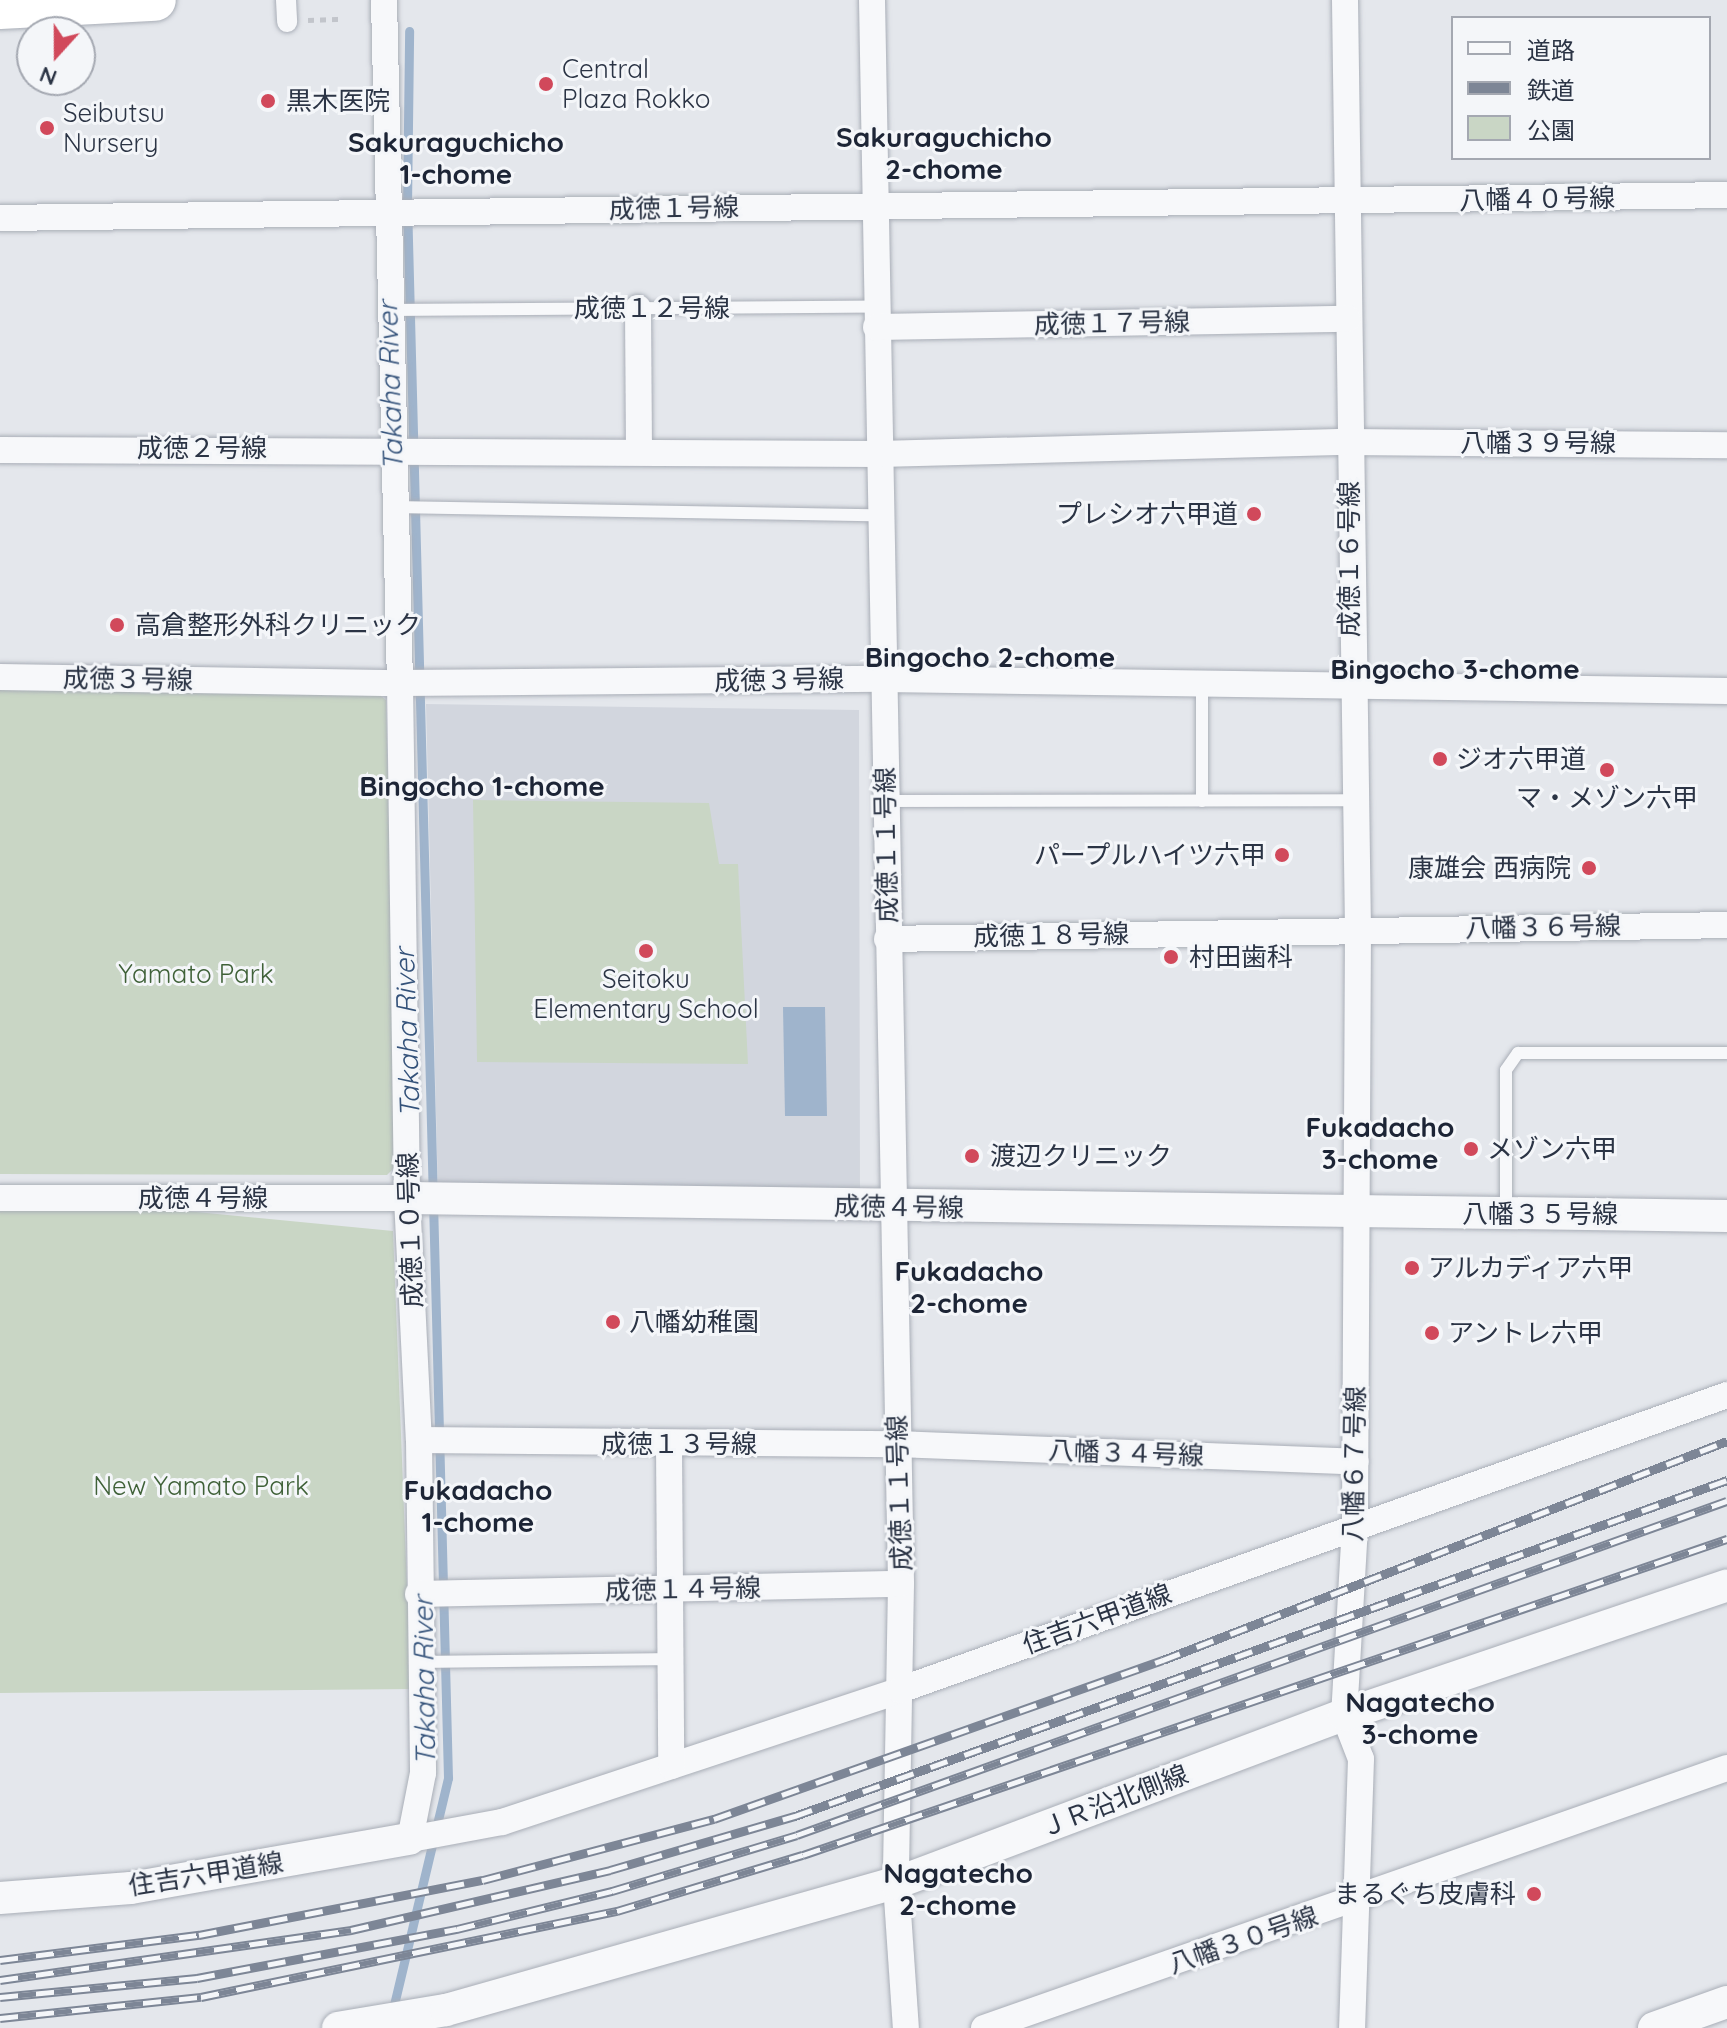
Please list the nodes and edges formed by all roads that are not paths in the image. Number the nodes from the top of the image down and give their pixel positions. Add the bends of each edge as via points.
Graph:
1 (155, 0) edge
2 (286, 0) edge
3 (384, 0) edge
4 (872, 0) edge
5 (1345, 0) edge
6 (0, 8) edge
7 (287, 22) road end
8 (1727, 195) edge
9 (1347, 203) junction
10 (872, 204) junction
11 (393, 213) junction
12 (0, 218) edge
13 (638, 308) junction
14 (392, 310) junction
15 (875, 317) junction
16 (1348, 319) junction
17 (1348, 442) junction
18 (1727, 445) edge
19 (408, 447) junction
20 (0, 450) edge
21 (639, 450) junction
22 (879, 454) junction
23 (398, 507) junction
24 (880, 515) junction
25 (0, 677) edge
26 (883, 679) junction
27 (404, 683) junction
28 (1202, 683) junction
29 (1350, 684) junction
30 (1727, 691) edge
31 (1354, 800) junction
32 (885, 801) junction
33 (1202, 801) junction
34 (1727, 925) edge
35 (1358, 929) junction
36 (887, 939) junction
37 (1727, 1053) edge
38 (0, 1198) edge
39 (424, 1198) junction
40 (893, 1207) junction
41 (1353, 1213) junction
42 (1506, 1213) junction
43 (1727, 1216) edge
44 (1727, 1395) edge
45 (420, 1440) junction
46 (897, 1444) junction
47 (669, 1445) junction
48 (1356, 1462) junction
49 (1355, 1526) junction
50 (901, 1584) junction
51 (1727, 1585) edge
52 (670, 1589) junction
53 (423, 1594) junction
54 (670, 1659) junction
55 (427, 1662) junction
56 (900, 1690) junction
57 (1344, 1715) junction
58 (671, 1766) junction
59 (1727, 1768) edge
60 (410, 1839) junction
61 (896, 1883) junction
62 (0, 1898) edge
63 (1354, 1902) junction
64 (1727, 2002) edge
65 (356, 2026) edge
66 (906, 2028) edge
67 (984, 2028) edge
68 (1352, 2028) edge
69 (1654, 2028) edge

1 - 6 highway
2 - 7 street
3 - 11 street, 成徳１０号線
4 - 10 street, 成徳１１号線
5 - 9 street, 成徳１６号線
8 - 9 street, 八幡４０号線
9 - 10 street, 成徳１号線
9 - 16 street, 成徳１６号線
10 - 11 street, 成徳１号線
10 - 15 street, 成徳１１号線
11 - 12 street, 成徳１号線
11 - 14 street, 成徳１０号線
13 - 14 lane, 成徳１２号線
13 - 15 lane, 成徳１２号線
13 - 21 street
14 - 19 street, 成徳１０号線
15 - 16 street, 成徳１７号線
15 - 22 street, 成徳１１号線
16 - 17 street, 成徳１６号線
17 - 18 street, 八幡３９号線
17 - 22 street, 八幡３９号線
17 - 29 street, 成徳１６号線
19 - 20 street, 成徳２号線
19 - 21 street, 成徳２号線
19 - 23 street, 成徳１０号線
21 - 22 street, 成徳２号線
22 - 24 street, 成徳１１号線
23 - 24 lane
23 - 27 street, 成徳１０号線
24 - 26 street, 成徳１１号線
25 - 27 street, 成徳３号線
26 - 27 street, 成徳３号線
26 - 28 street, 成徳３号線
26 - 32 street, 成徳１１号線
27 - 39 street, 成徳１０号線
28 - 29 street, 成徳３号線
28 - 33 lane
29 - 30 street, 成徳３号線
29 - 31 street, 成徳１６号線
31 - 33 lane
31 - 35 street, 成徳１６号線
32 - 33 lane
32 - 36 street, 成徳１１号線
34 - 35 street, 八幡３６号線
35 - 36 street, 成徳１８号線
35 - 41 street, 成徳１６号線
36 - 40 street, 成徳１１号線
37 - 42 lane via 1518,1053 1506,1070
38 - 39 street, 成徳４号線
39 - 40 street, 成徳４号線
39 - 45 street, 成徳１０号線
40 - 41 street, 成徳４号線
40 - 46 street, 成徳１１号線
41 - 42 street, 八幡３５号線
41 - 48 street, 八幡６７号線
42 - 43 street, 八幡３５号線
44 - 49 street, 住吉六甲道線
45 - 47 street, 成徳１３号線
45 - 53 street, 成徳１０号線
46 - 47 street, 成徳１３号線
46 - 48 street, 八幡３４号線
46 - 50 street, 成徳１１号線
47 - 52 street
48 - 49 street, 八幡６７号線
49 - 56 street, 住吉六甲道線
49 - 57 street, 八幡６７号線
50 - 52 street, 成徳１４号線
50 - 56 street, 成徳１１号線
51 - 57 street, ＪＲ沿北側線
52 - 53 street, 成徳１４号線
52 - 54 street
53 - 55 street, 成徳１０号線
54 - 55 lane
54 - 58 street
55 - 60 street, 成徳１０号線 via 423,1773
56 - 58 street, 住吉六甲道線
56 - 61 street, 成徳１１号線
57 - 61 street, ＪＲ沿北側線
57 - 63 street via 1361,1759
58 - 60 street, 住吉六甲道線 via 463,1830
59 - 63 street, 八幡３０号線
60 - 62 street, 住吉六甲道線 via 131,1888
61 - 65 street, ＪＲ沿北側線
61 - 66 street, 成徳１１号線
63 - 67 street, 八幡３０号線
63 - 68 street
64 - 69 street

